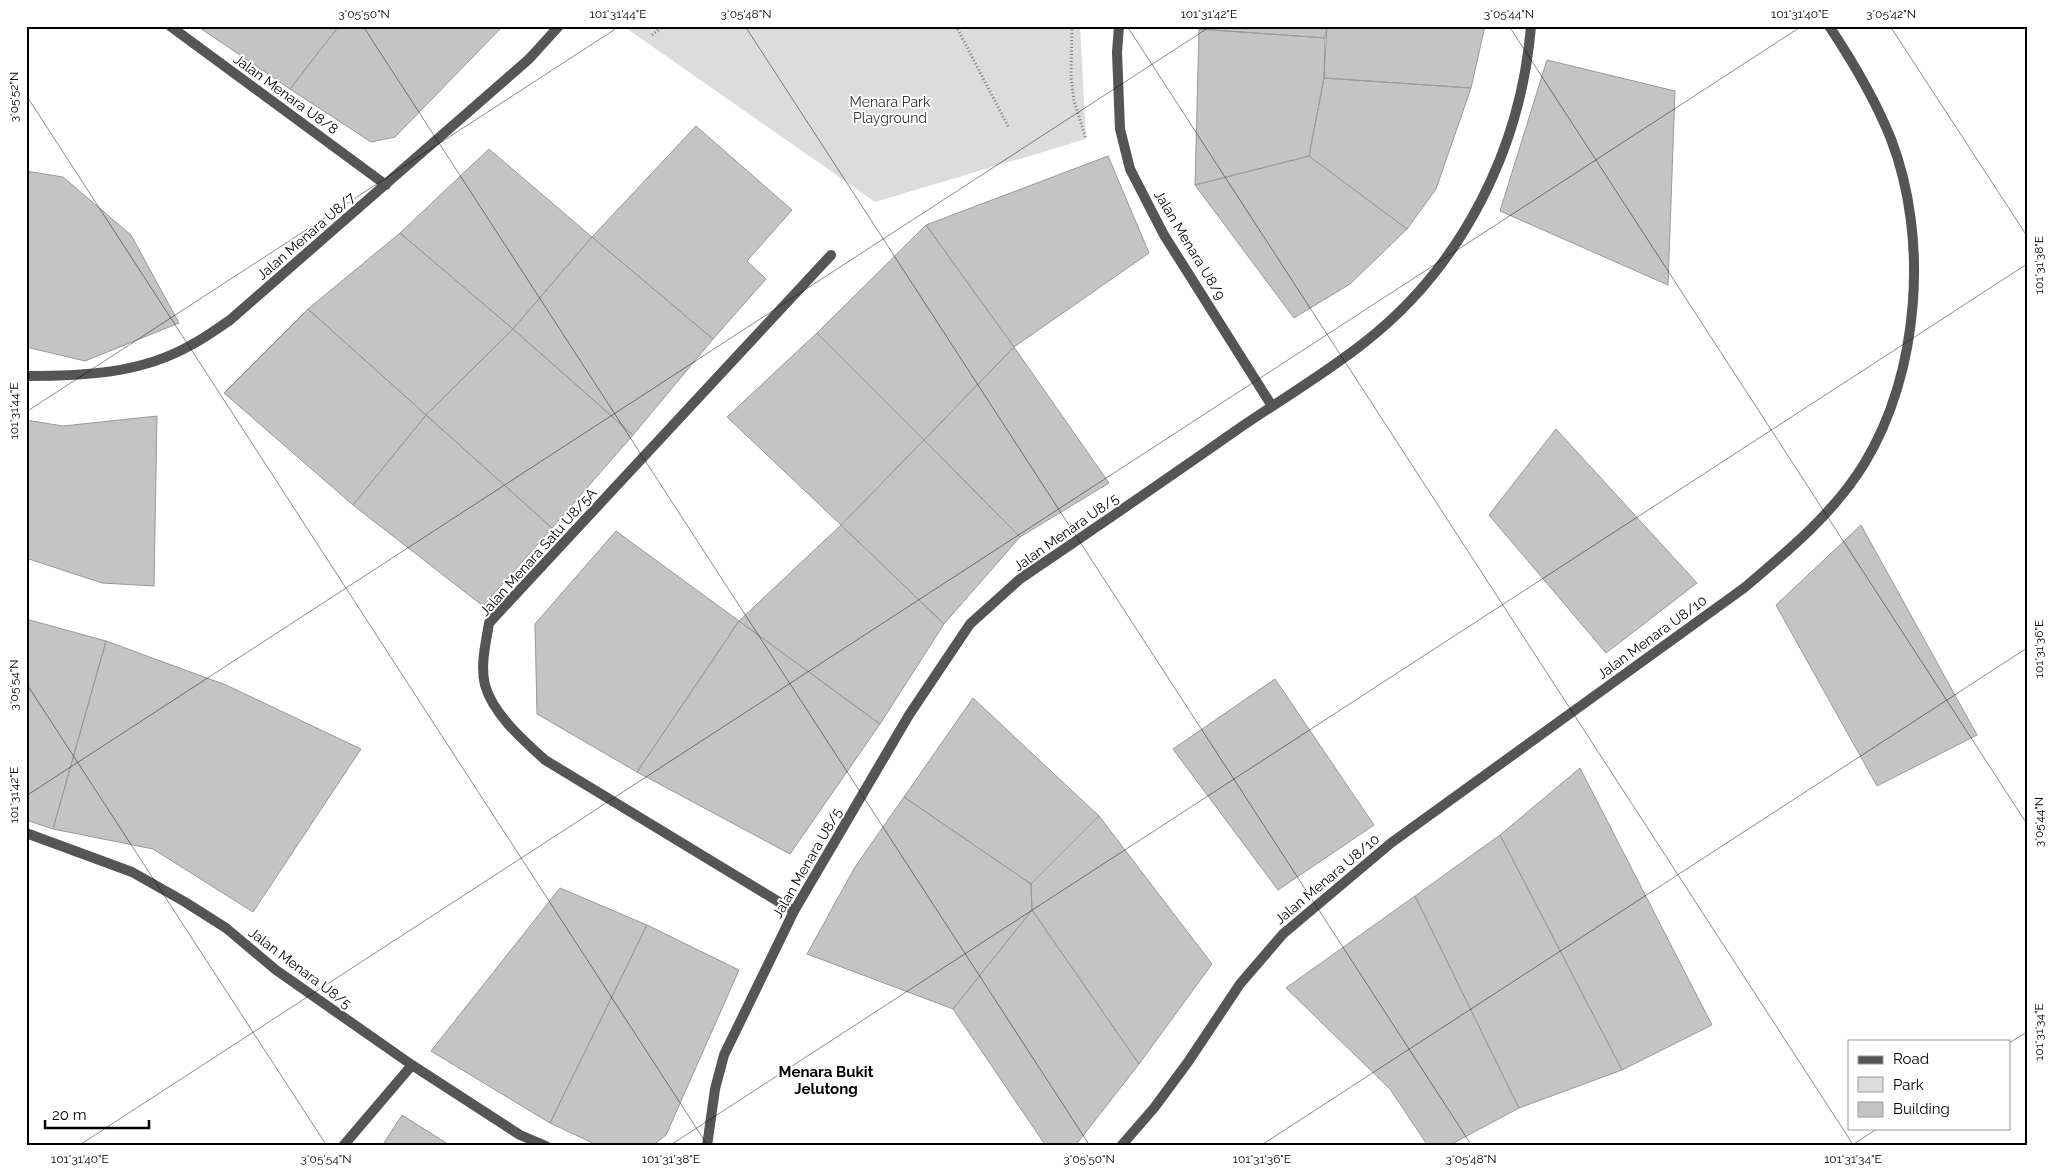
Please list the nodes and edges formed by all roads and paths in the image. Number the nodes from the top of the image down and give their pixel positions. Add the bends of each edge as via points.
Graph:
1 (170, 26) edge
2 (559, 26) edge
3 (663, 26) edge
4 (956, 26) edge
5 (1072, 26) edge
6 (1119, 26) edge
7 (1531, 26) edge
8 (1829, 26) edge
9 (652, 36) dead end
10 (1009, 128) dead end
11 (1086, 139) dead end
12 (386, 184) junction
13 (831, 255) dead end
14 (26, 376) edge
15 (1272, 406) junction
16 (26, 833) edge
17 (794, 912) junction
18 (412, 1065) junction
19 (343, 1146) edge
20 (546, 1146) edge
21 (707, 1146) edge
22 (1121, 1146) edge

1 - 12 street, Jalan Menara U8/8
2 - 12 street, Jalan Menara U8/7 via 529,59
3 - 9 path
4 - 10 path
5 - 11 path via 1071,77 1074,101
6 - 15 street, Jalan Menara U8/9 via 1120,129 1130,169 1164,235
7 - 15 street, Jalan Menara U8/5 via 1530,48 1519,100 1501,155 1478,209 1452,252 1424,288 1392,320
8 - 22 street, Jalan Menara U8/10 via 1869,90 1891,140 1907,194 1914,252 1912,306 1904,362 1885,421 1864,464 1825,515 1790,550 1744,588 1391,843 1283,934 1240,984 1188,1062
12 - 14 street, Jalan Menara U8/7 via 230,320 190,346 150,363 110,373
13 - 17 street, Jalan Menara Satu U8/5A via 489,623 483,656 485,685 501,714 519,737 545,760
15 - 17 street, Jalan Menara U8/5 via 1020,579 970,624 908,716
16 - 18 street, Jalan Menara U8/5 via 132,872 185,902 226,928 276,970
17 - 21 street, Jalan Menara U8/5 via 724,1055 714,1089
18 - 19 street
18 - 20 street, Jalan Menara U8/5 via 520,1136

